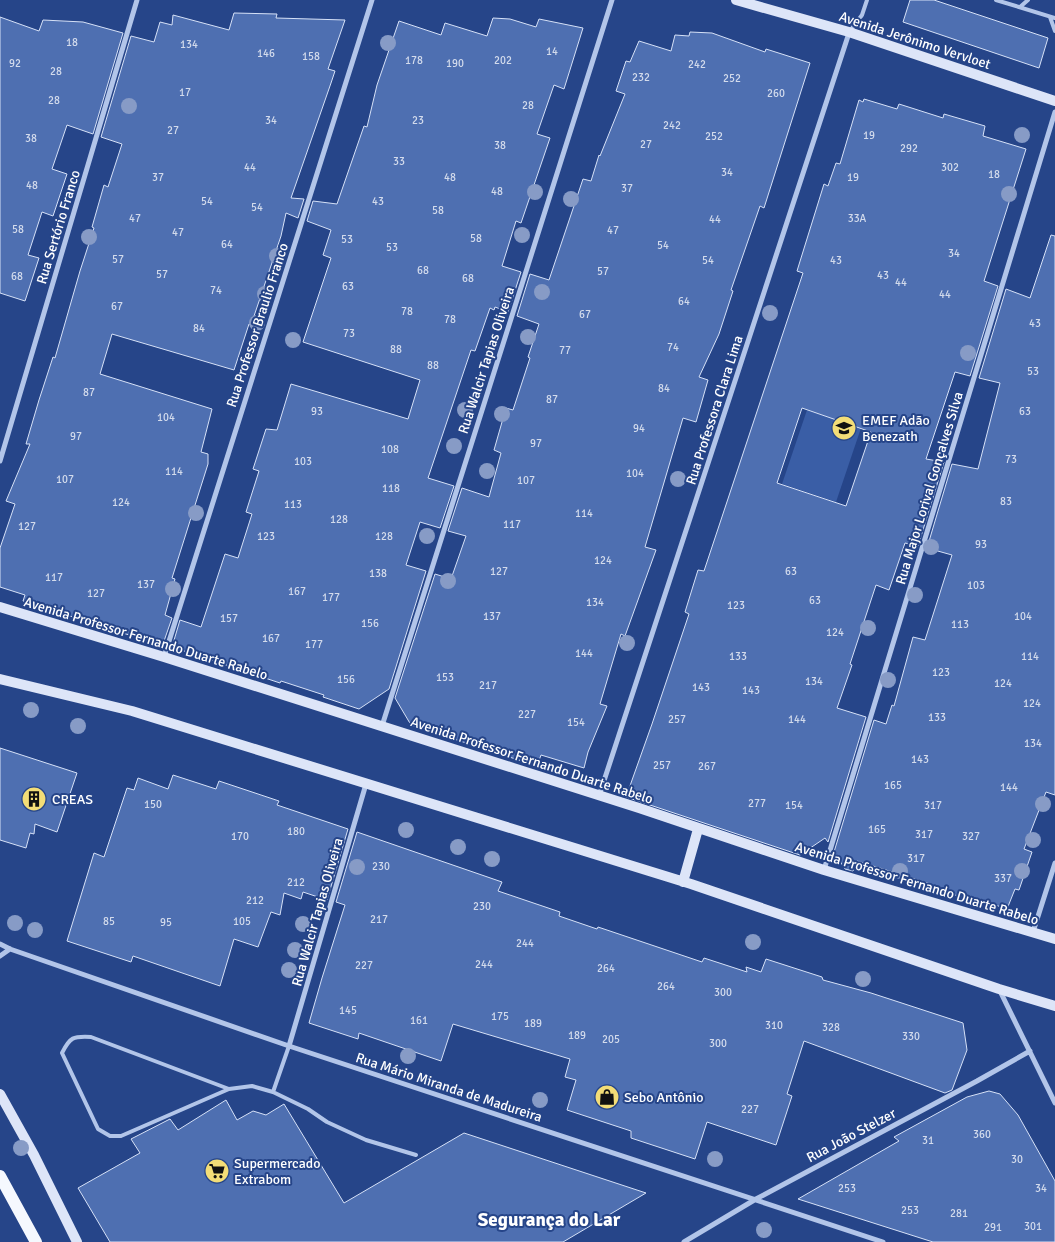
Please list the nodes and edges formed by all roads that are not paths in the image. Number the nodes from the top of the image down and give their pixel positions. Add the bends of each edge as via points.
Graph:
1 (137, 0) edge
2 (372, 0) edge
3 (612, 0) edge
4 (736, 0) edge
5 (868, 0) edge
6 (996, 0) edge
7 (1028, 0) edge
8 (1020, 7) junction
9 (1053, 18) edge
10 (1055, 31) edge
11 (849, 32) junction
12 (1055, 101) edge
13 (1055, 112) edge
14 (0, 461) edge
15 (0, 607) edge
16 (164, 657) junction
17 (0, 679) edge
18 (381, 726) junction
19 (366, 784) junction
20 (599, 796) junction
21 (698, 829) junction
22 (1055, 863) edge
23 (824, 870) junction
24 (682, 882) junction
25 (1033, 932) junction
26 (1055, 939) edge
27 (0, 944) edge
28 (10, 949) junction
29 (0, 956) edge
30 (999, 989) junction
31 (1055, 1006) edge
32 (289, 1046) junction
33 (1030, 1051) junction
34 (229, 1089) junction
35 (273, 1092) junction
36 (0, 1094) edge
37 (1055, 1103) edge
38 (416, 1155) dead end
39 (0, 1176) edge
40 (756, 1199) junction
41 (36, 1242) edge
42 (77, 1242) edge
43 (684, 1242) edge
44 (883, 1242) edge

1 - 14 street, Rua Sertório Franco
2 - 16 street, Rua Professor Braulio Franco
3 - 18 street, Rua Walcir Tapias Oliveira
4 - 11 street, Avenida Jerônimo Vervloet
5 - 11 lane
6 - 8 lane
7 - 8 lane
8 - 9 lane
9 - 10 lane
11 - 12 street, Avenida Jerônimo Vervloet
11 - 20 street, Rua Professora Clara Lima
13 - 23 street, Rua Major Lorival Gonçalves Silva
15 - 16 street, Avenida Professor Fernando Duarte Rabelo
16 - 18 street, Avenida Professor Fernando Duarte Rabelo
17 - 19 street via 132,712
18 - 20 street, Avenida Professor Fernando Duarte Rabelo
19 - 24 street
19 - 32 street, Rua Walcir Tapias Oliveira
20 - 21 street, Avenida Professor Fernando Duarte Rabelo
21 - 23 street, Avenida Professor Fernando Duarte Rabelo
21 - 24 street
22 - 25 street
23 - 25 street, Avenida Professor Fernando Duarte Rabelo
24 - 30 street
25 - 26 street, Avenida Professor Fernando Duarte Rabelo
27 - 28 street, Rua Mário Miranda de Madureira
28 - 29 street
28 - 32 street, Rua Mário Miranda de Madureira
30 - 31 street
30 - 33 street
32 - 35 lane
32 - 40 street, Rua Mário Miranda de Madureira
33 - 37 street
33 - 40 street, Rua João Stelzer
34 - 34 lane via 91,1037 75,1036 62,1053 98,1130 110,1136 121,1136
34 - 35 lane via 252,1086
35 - 38 lane via 366,1140
36 - 42 street
39 - 41 main road
40 - 43 street, Rua João Stelzer
40 - 44 street, Rua Mário Miranda de Madureira

